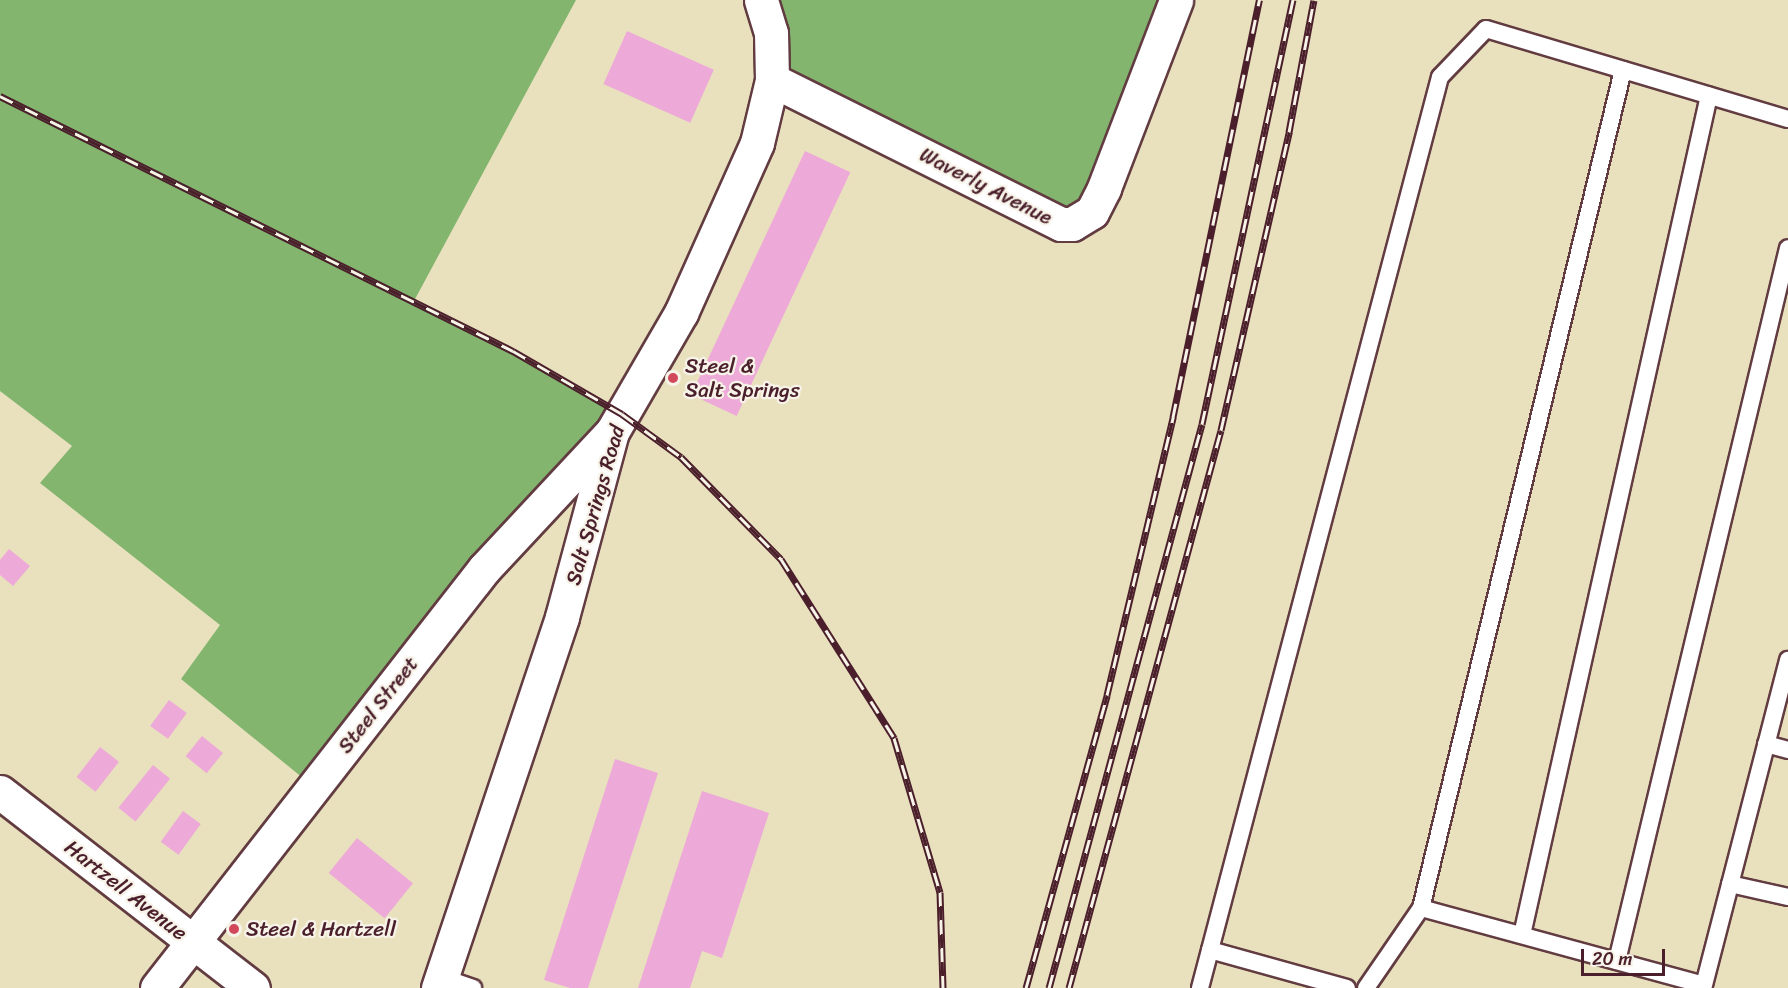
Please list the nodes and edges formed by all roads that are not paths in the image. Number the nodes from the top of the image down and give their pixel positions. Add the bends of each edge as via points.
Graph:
1 (761, 0) edge
2 (1176, 0) edge
3 (1623, 70) junction
4 (772, 80) junction
5 (1709, 96) junction
6 (1788, 119) edge
7 (1788, 248) edge
8 (612, 432) junction
9 (1788, 660) edge
10 (1766, 744) junction
11 (1788, 750) edge
12 (0, 792) edge
13 (1730, 884) junction
14 (1788, 897) edge
15 (1421, 908) junction
16 (1522, 935) junction
17 (193, 942) junction
18 (1210, 950) junction
19 (1617, 961) junction
20 (440, 983) edge
21 (1706, 986) edge
22 (157, 988) edge
23 (253, 988) edge
24 (472, 988) edge
25 (1200, 988) edge
26 (1347, 988) edge
27 (1366, 988) edge

1 - 4 street, Salt Springs Road via 771,33
2 - 4 street, Waverly Avenue via 1104,188 1092,212 1072,224 1061,224
3 - 5 lane
3 - 15 lane
3 - 18 lane via 1486,29 1440,77
4 - 8 street, Salt Springs Road via 757,143 681,313
5 - 6 lane
5 - 16 lane
7 - 19 lane
8 - 17 street, Steel Street via 484,569
8 - 20 street, Salt Springs Road via 562,617
9 - 10 lane
10 - 11 lane
10 - 13 lane
12 - 17 street, Hartzell Avenue
13 - 14 lane
13 - 21 lane
15 - 16 lane
15 - 27 lane
16 - 19 lane
17 - 22 street, Steel Street
17 - 23 street, Hartzell Avenue
18 - 25 lane
18 - 26 lane
19 - 21 lane
20 - 24 lane

